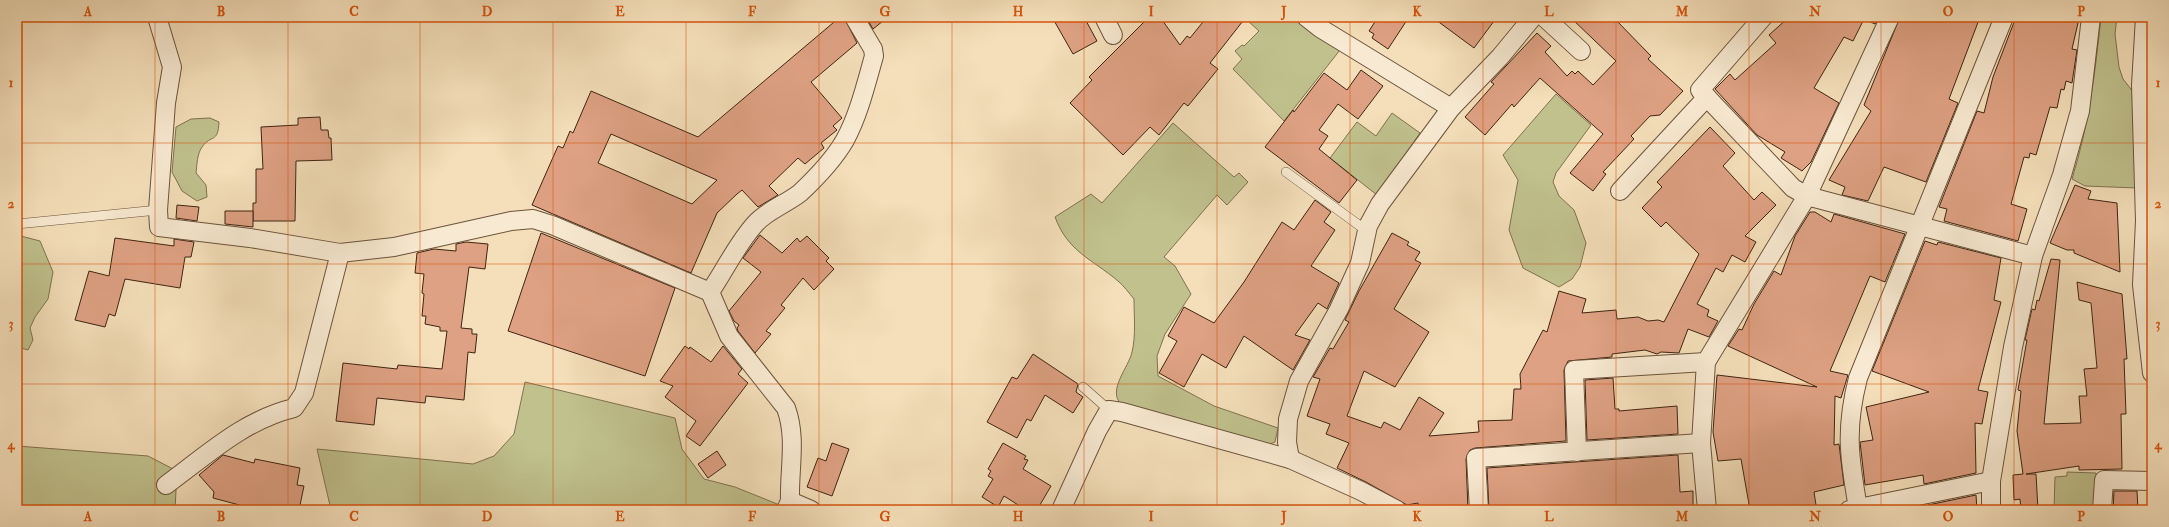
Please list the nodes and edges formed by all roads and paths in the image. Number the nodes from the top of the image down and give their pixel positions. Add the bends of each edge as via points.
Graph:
1 (157, 17) edge
2 (854, 17) edge
3 (1104, 17) edge
4 (1306, 17) edge
5 (1533, 17) edge
6 (1544, 17) edge
7 (1763, 17) edge
8 (1890, 17) edge
9 (2004, 17) edge
10 (2092, 17) edge
11 (2145, 17) edge
12 (1113, 36) dead end
13 (1581, 51) dead end
14 (1707, 97) junction
15 (1451, 108) junction
16 (1286, 172) dead end
17 (1620, 191) dead end
18 (1807, 196) junction
19 (158, 210) junction
20 (17, 224) edge
21 (1919, 226) junction
22 (1367, 231) junction
23 (340, 253) junction
24 (2033, 256) junction
25 (710, 292) junction
26 (1706, 362) junction
27 (2152, 373) edge
28 (1083, 387) dead end
29 (1109, 410) junction
30 (1701, 443) junction
31 (1577, 452) junction
32 (1290, 459) junction
33 (1991, 480) junction
34 (2152, 482) edge
35 (166, 485) dead end
36 (788, 505) edge
37 (1854, 509) edge
38 (811, 510) edge
39 (1061, 510) edge
40 (1397, 510) edge
41 (1479, 510) edge
42 (1707, 510) edge
43 (1992, 510) edge
44 (2102, 510) edge

1 - 19 street via 172,67 166,103
2 - 25 street via 874,49 874,56 860,105 845,140 812,181 792,200 756,222
3 - 12 street
4 - 15 street
5 - 15 street via 1500,57
6 - 13 street
7 - 14 street via 1700,90
8 - 18 street
9 - 21 street
10 - 24 street via 2085,82 2074,140
11 - 27 street via 2141,85 2145,221 2142,285
14 - 17 street
14 - 18 street via 1793,188
15 - 22 street via 1380,204
16 - 22 lane
18 - 21 street
18 - 26 street
19 - 20 lane
19 - 23 street via 159,227 250,238
21 - 24 street
21 - 37 street via 1866,357 1852,401 1848,448
22 - 32 street via 1360,263 1339,309 1299,381 1288,419 1287,442
23 - 25 street via 394,247 511,221 533,219
23 - 35 street via 304,392 294,408 274,413 242,429
24 - 33 street via 2011,354
25 - 36 street via 729,336 786,408 793,434
26 - 30 street
26 - 31 street via 1574,370
28 - 29 lane
29 - 32 street
29 - 39 street
30 - 31 street
30 - 42 street
31 - 41 street via 1476,458
32 - 40 street
33 - 37 street
33 - 43 street
34 - 44 street via 2104,480
36 - 38 street

